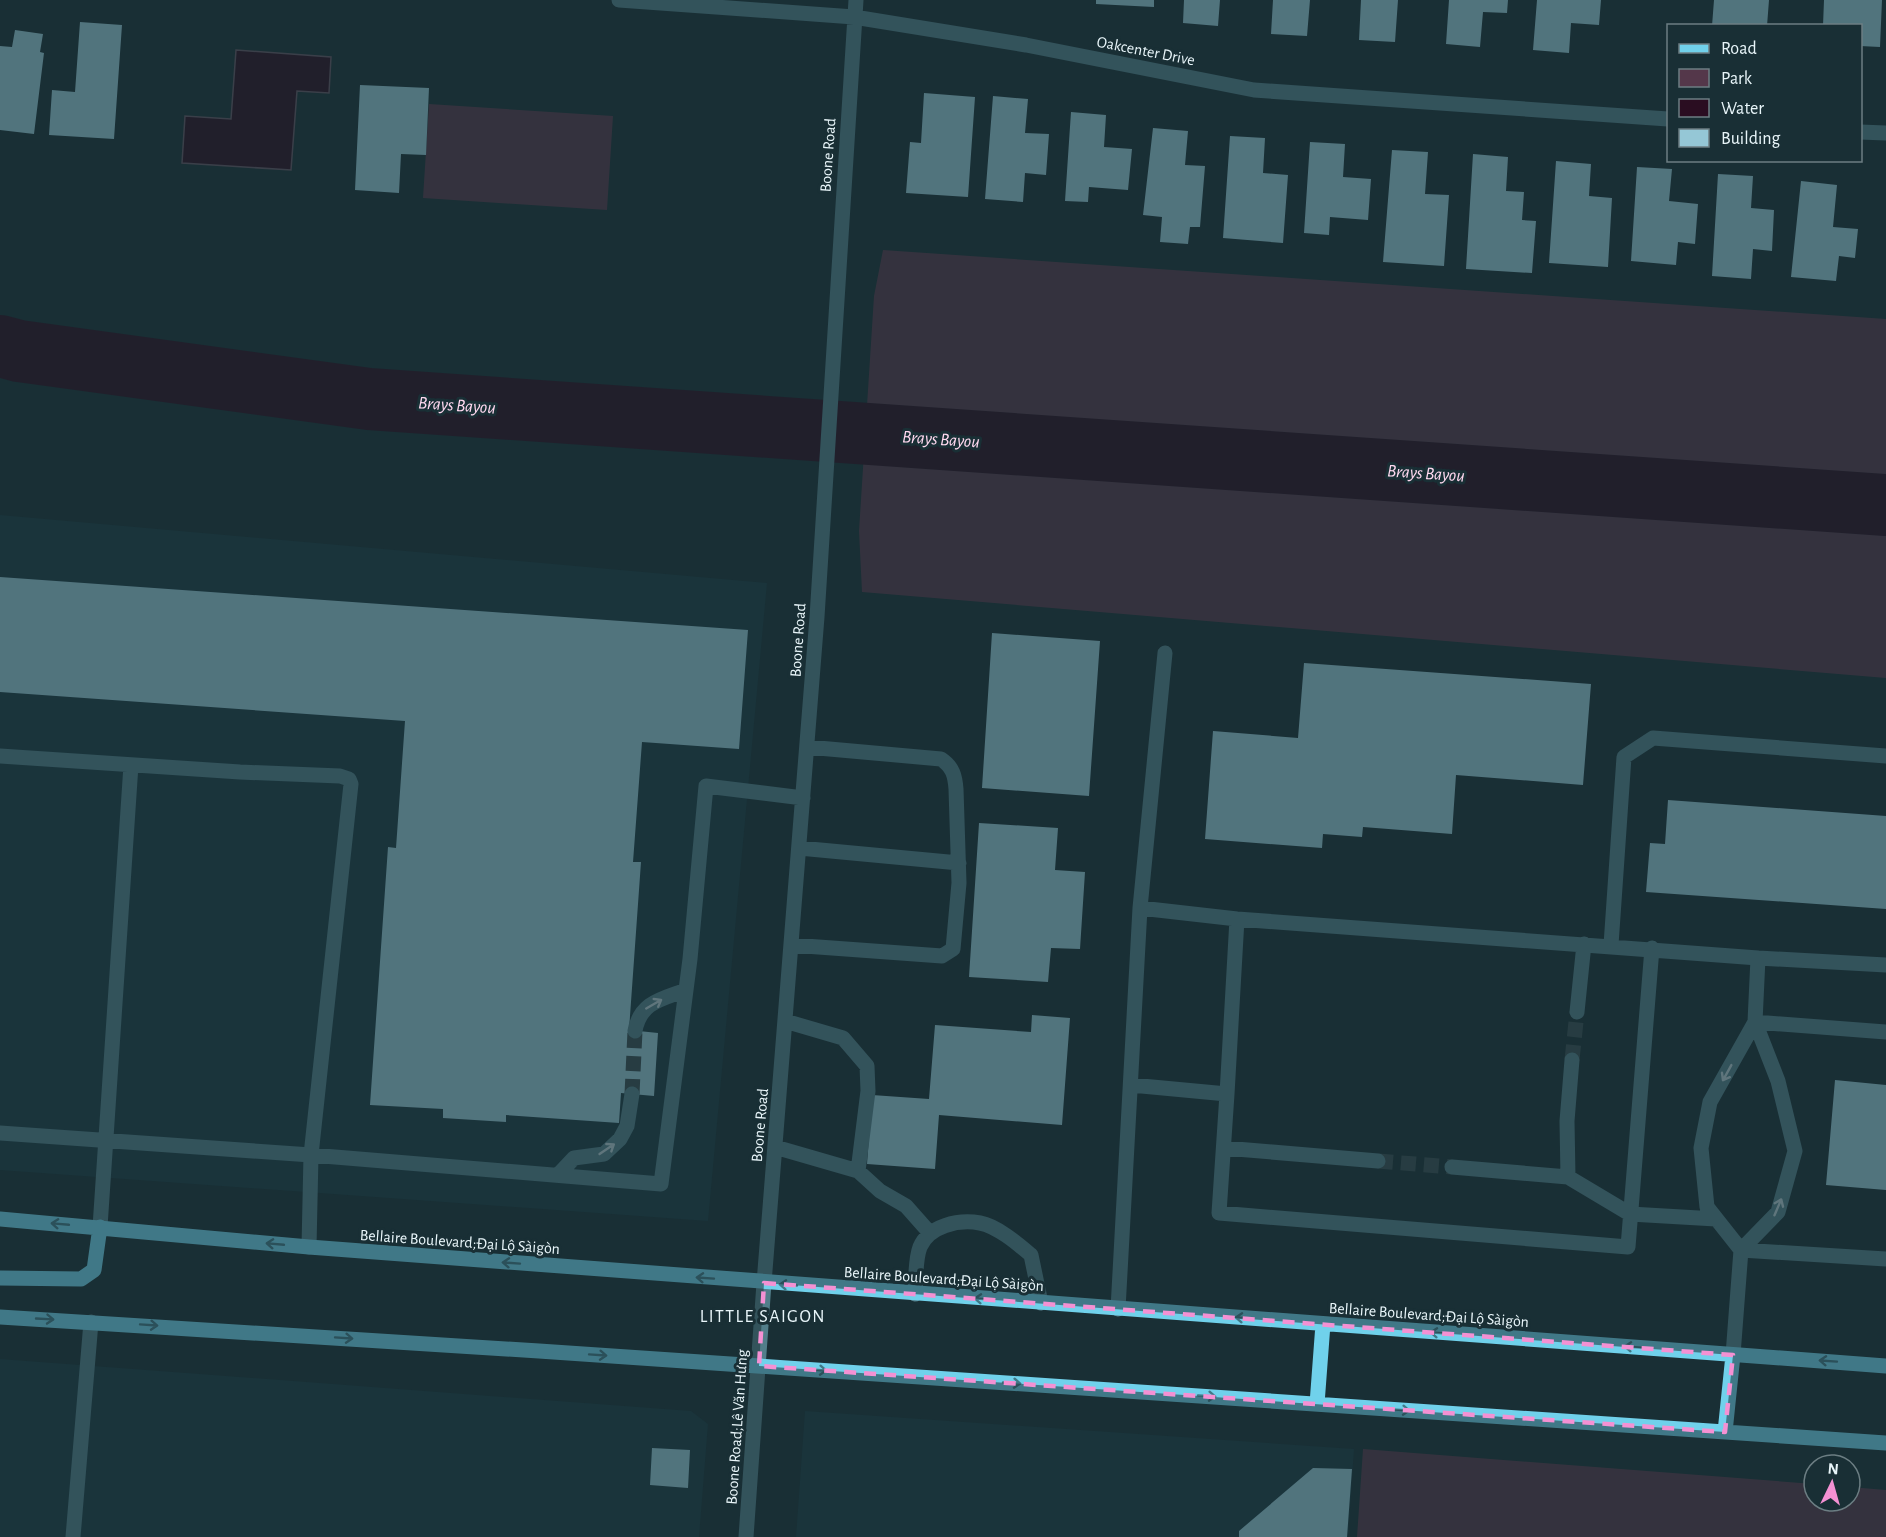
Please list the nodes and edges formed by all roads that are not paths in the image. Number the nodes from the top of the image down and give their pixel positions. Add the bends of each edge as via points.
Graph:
1 (619, 0) edge
2 (856, 0) edge
3 (723, 4) edge
4 (854, 17) junction
5 (1667, 119) edge
6 (1862, 132) edge
7 (1886, 133) edge
8 (1165, 653) dead end
9 (807, 747) junction
10 (0, 756) edge
11 (1886, 756) edge
12 (130, 765) junction
13 (803, 798) junction
14 (799, 848) junction
15 (959, 863) junction
16 (1140, 908) junction
17 (1237, 920) junction
18 (1584, 944) junction
19 (791, 945) junction
20 (1611, 945) junction
21 (1652, 948) junction
22 (1758, 958) junction
23 (1886, 965) edge
24 (686, 990) junction
25 (1577, 1012) tunnel mouth
26 (785, 1021) junction
27 (1755, 1022) junction
28 (635, 1031) tunnel mouth
29 (1886, 1032) edge
30 (1572, 1060) tunnel mouth
31 (1131, 1085) junction
32 (632, 1094) tunnel mouth
33 (1227, 1094) junction
34 (0, 1132) edge
35 (106, 1140) junction
36 (775, 1147) junction
37 (1224, 1148) junction
38 (311, 1155) junction
39 (1378, 1161) tunnel mouth
40 (1452, 1167) tunnel mouth
41 (858, 1171) junction
42 (558, 1175) junction
43 (1568, 1177) junction
44 (1630, 1214) junction
45 (0, 1219) edge
46 (1716, 1220) junction
47 (100, 1227) junction
48 (929, 1232) junction
49 (309, 1247) junction
50 (1741, 1250) junction
51 (1886, 1259) edge
52 (0, 1278) edge
53 (764, 1283) junction
54 (915, 1294) junction
55 (1041, 1303) junction
56 (1118, 1309) junction
57 (0, 1317) edge
58 (91, 1322) junction
59 (1323, 1324) junction
60 (1733, 1354) junction
61 (759, 1366) junction
62 (1886, 1366) edge
63 (1317, 1404) junction
64 (1725, 1432) junction
65 (1886, 1443) edge
66 (73, 1537) edge
67 (746, 1537) edge

1 - 3 street, Oakcenter Drive
2 - 4 street, Boone Road
3 - 4 street, Oakcenter Drive
4 - 5 street, Oakcenter Drive via 1026,45 1254,90
4 - 9 street, Boone Road
6 - 7 street
8 - 16 street
9 - 13 street, Boone Road
9 - 15 street via 941,759 949,764 956,789
10 - 12 street
11 - 20 street via 1653,738 1624,757
12 - 35 street
12 - 38 street via 349,779
13 - 14 street, Boone Road
13 - 24 street via 706,786
14 - 15 street
14 - 19 street, Boone Road
15 - 19 street via 953,949 942,956
16 - 17 street
16 - 31 street
17 - 18 street
17 - 33 street
18 - 20 street
18 - 25 street
19 - 26 street, Boone Road
20 - 21 street
21 - 22 street
21 - 44 street
22 - 23 street
22 - 27 street
28 -> 24 street via 637,1020 649,1004
24 - 42 street via 661,1184
26 - 36 street, Boone Road
26 - 41 street via 843,1038 867,1066 868,1091
27 - 29 street
27 -> 46 street via 1710,1102 1701,1148 1707,1207
50 -> 27 street via 1778,1212 1795,1151 1778,1081
30 - 43 street
31 - 33 street
31 - 56 street
42 -> 32 street via 574,1158 604,1154 620,1139 627,1126
33 - 37 street
34 - 35 street
35 - 38 street
35 - 47 street
36 - 41 street
36 - 53 street, Boone Road
37 - 39 street
37 - 44 street via 1219,1213 1628,1247
38 - 42 street
38 - 49 street
40 - 43 street
41 - 48 street via 880,1191 906,1206
43 - 44 street
44 - 46 street
47 -> 45 main road, Bellaire Boulevard;Đại Lộ Sàigòn
46 - 50 street
49 -> 47 main road, Bellaire Boulevard;Đại Lộ Sàigòn
47 - 52 main road via 94,1270 81,1279
48 - 54 street via 920,1248
48 - 55 street via 951,1224 981,1223 1007,1236 1031,1255
53 -> 49 main road, Bellaire Boulevard;Đại Lộ Sàigòn
50 - 51 street
50 - 60 street
54 -> 53 main road, Bellaire Boulevard;Đại Lộ Sàigòn
53 - 61 street, Boone Road;Lê Văn Hưng
55 -> 54 main road, Bellaire Boulevard;Đại Lộ Sàigòn
55 - 56 main road, Bellaire Boulevard;Đại Lộ Sàigòn
59 -> 56 main road, Bellaire Boulevard;Đại Lộ Sàigòn
57 -> 58 main road
58 -> 61 main road
58 - 66 street
60 -> 59 main road, Bellaire Boulevard;Đại Lộ Sàigòn
59 - 63 main road
62 -> 60 main road, Bellaire Boulevard;Đại Lộ Sàigòn
60 - 64 main road
61 -> 63 main road
61 - 67 street, Boone Road;Lê Văn Hưng
63 -> 64 main road
64 - 65 main road

